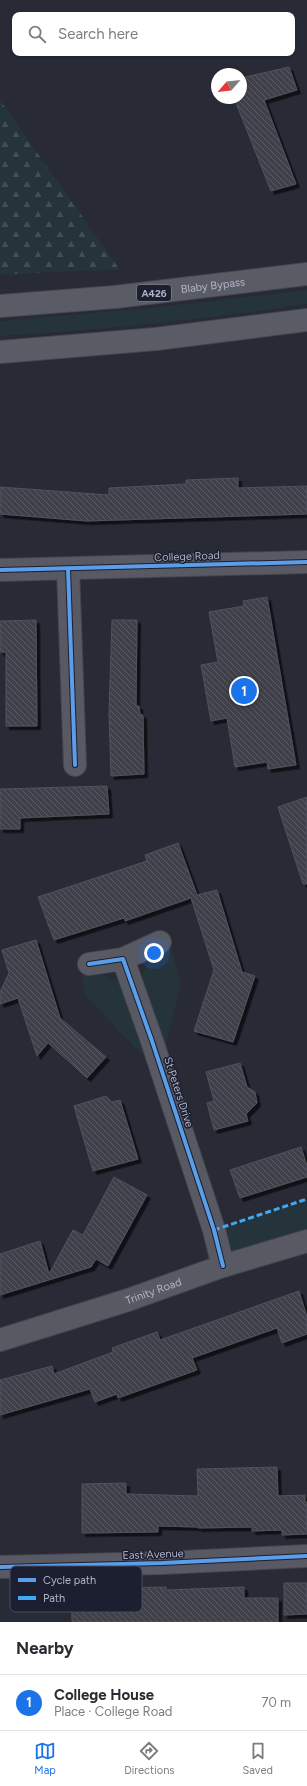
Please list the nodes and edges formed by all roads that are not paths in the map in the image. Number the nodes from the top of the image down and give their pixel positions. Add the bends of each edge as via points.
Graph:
1 (307, 274) edge
2 (0, 306) edge
3 (307, 320) edge
4 (0, 352) edge
5 (307, 562) edge
6 (68, 568) junction
7 (0, 570) edge
8 (75, 765) dead end
9 (160, 942) dead end
10 (123, 959) junction
11 (89, 964) dead end
12 (307, 1241) edge
13 (223, 1266) junction
14 (0, 1340) edge
15 (307, 1556) edge
16 (40, 1566) edge
17 (0, 1567) edge
18 (10, 1567) edge

1 - 2 main road, Blaby Bypass / A426 via 115,297
3 - 4 main road via 156,339
5 - 6 street, College Road
6 - 7 street, College Road
6 - 8 street
9 - 10 street
10 - 11 street
10 - 13 street, St Peters Drive via 214,1230
12 - 13 street, Trinity Road
13 - 14 street, Trinity Road via 128,1300
15 - 16 street, East Avenue
17 - 18 street, East Avenue

